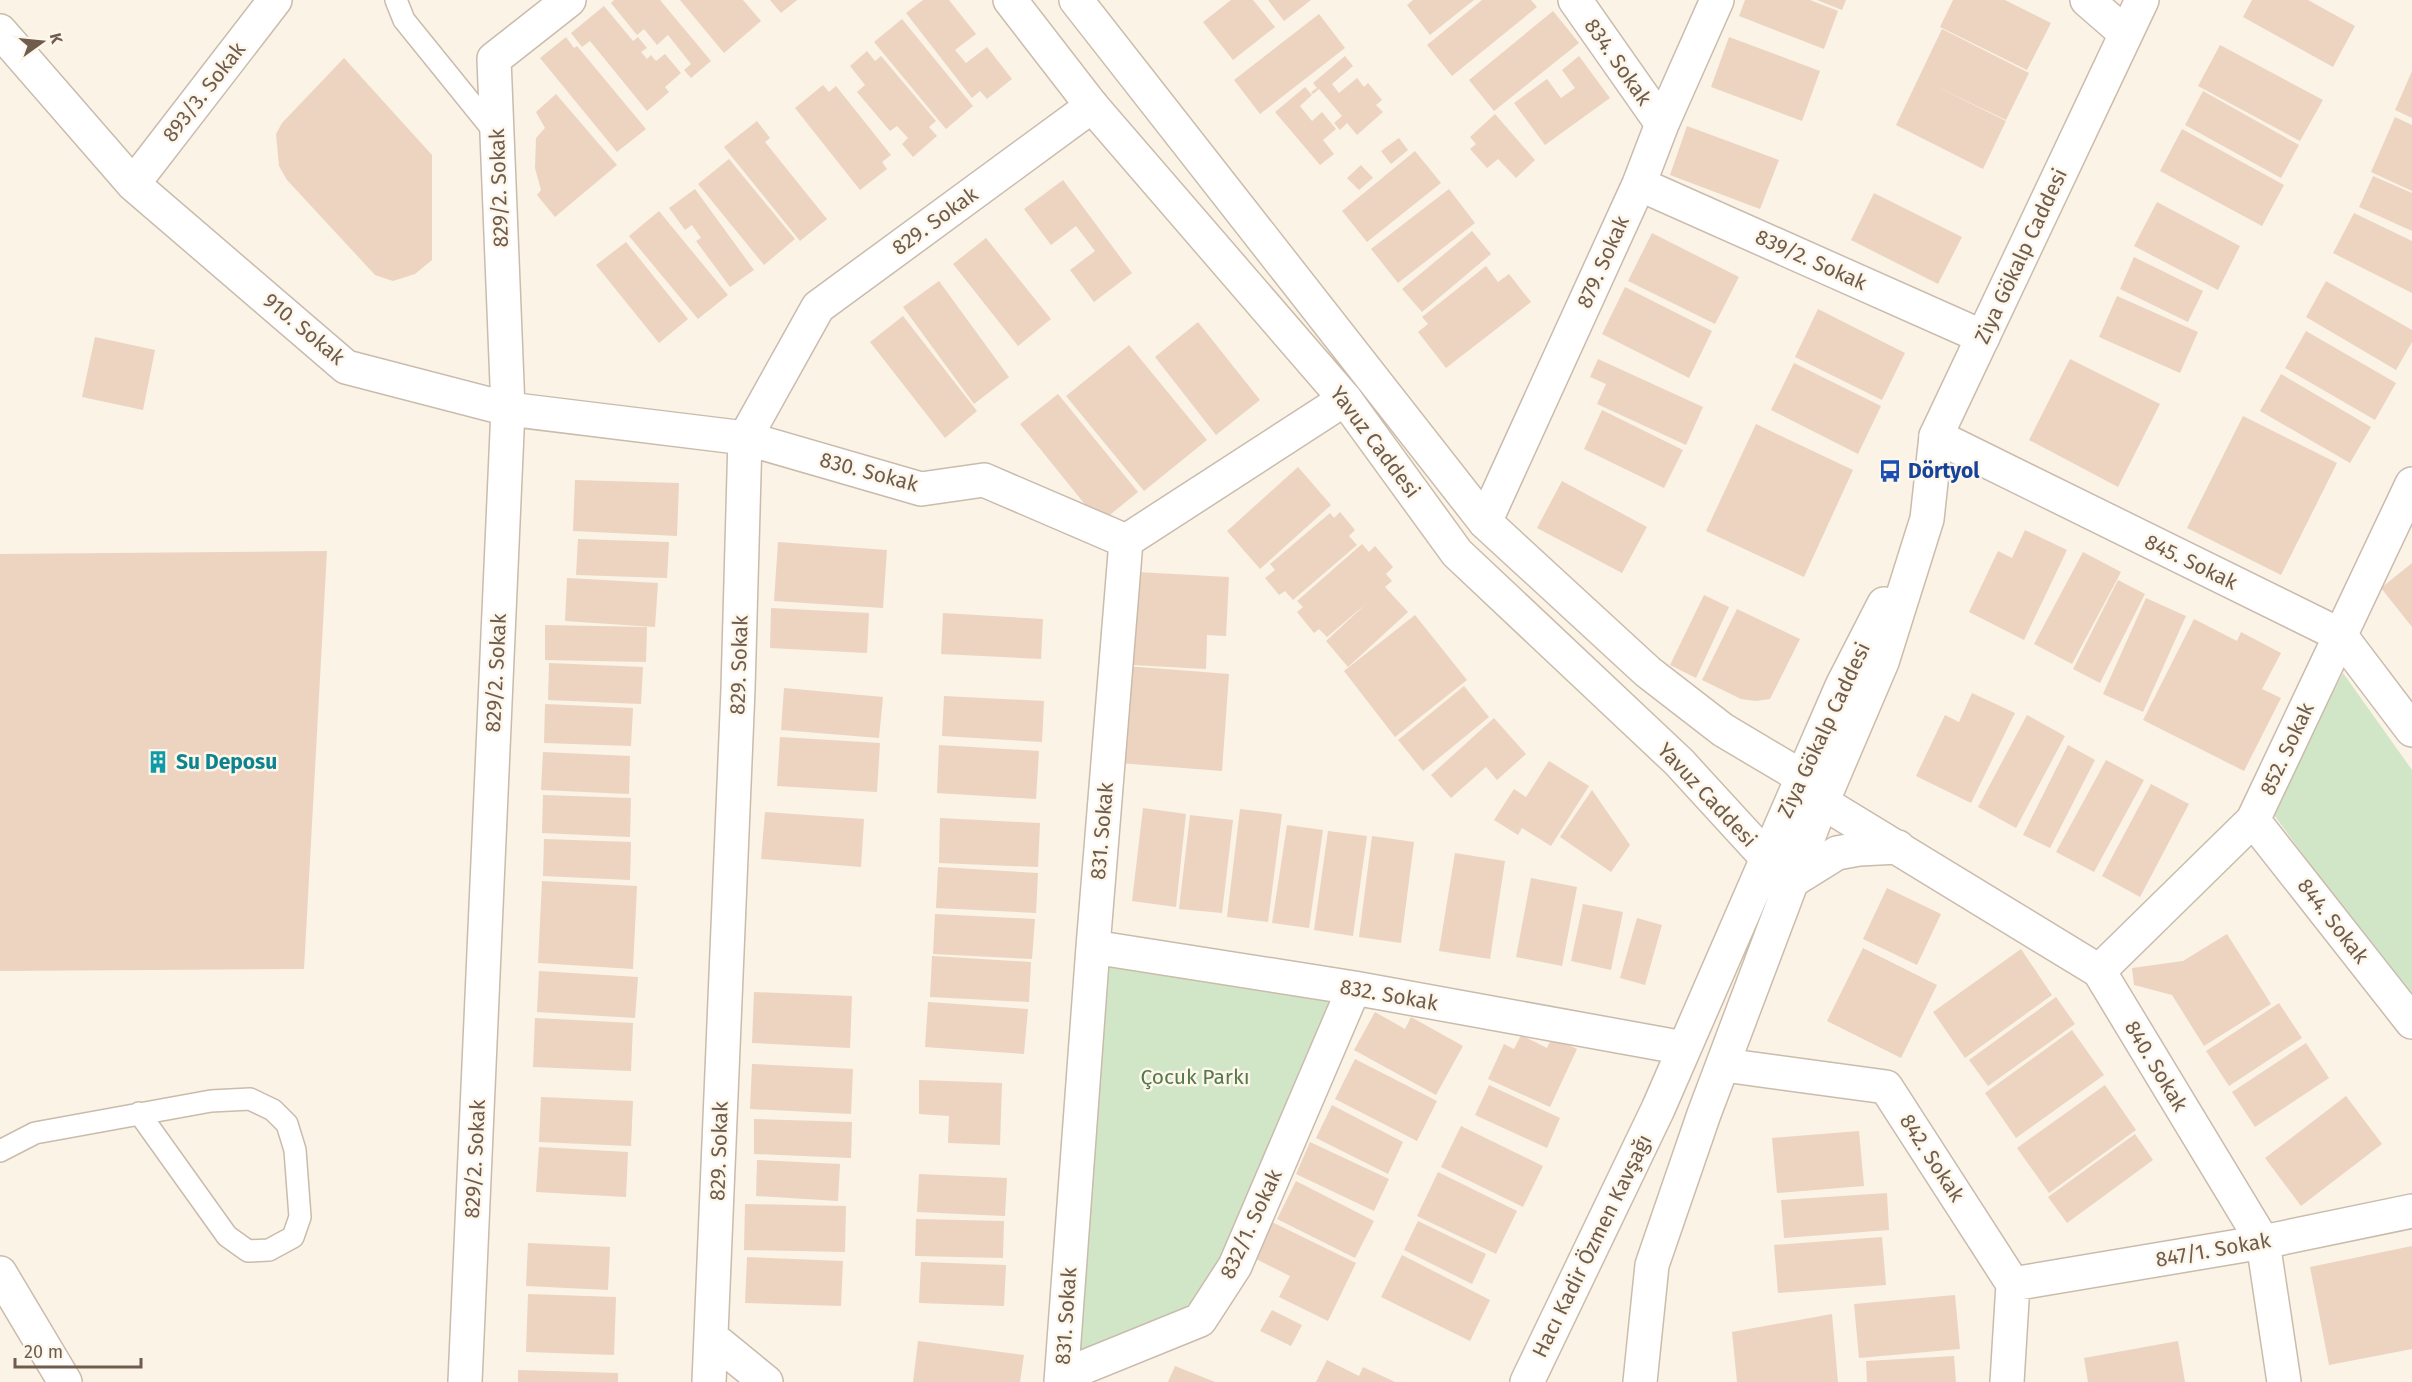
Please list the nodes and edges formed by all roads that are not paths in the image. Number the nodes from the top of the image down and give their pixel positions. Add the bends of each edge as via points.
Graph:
1 (275, 0) edge
2 (396, 0) edge
3 (569, 0) edge
4 (1010, 0) edge
5 (1076, 0) edge
6 (1575, 0) edge
7 (1717, 0) edge
8 (2087, 0) edge
9 (2142, 0) edge
10 (0, 31) edge
11 (2125, 33) junction
12 (1092, 106) junction
13 (1662, 124) junction
14 (497, 135) junction
15 (133, 184) junction
16 (1639, 184) junction
17 (1983, 337) junction
18 (1345, 399) junction
19 (508, 409) junction
20 (1936, 436) junction
21 (745, 438) junction
22 (2412, 484) edge
23 (1927, 519) junction
24 (1485, 522) junction
25 (1126, 541) junction
26 (2340, 635) junction
27 (2412, 730) edge
28 (1802, 777) junction
29 (1822, 802) junction
30 (2253, 820) junction
31 (1898, 847) junction
32 (1767, 858) junction
33 (1792, 881) junction
34 (1093, 947) junction
35 (2099, 970) junction
36 (1354, 988) junction
37 (2412, 1022) edge
38 (1684, 1048) junction
39 (1724, 1065) junction
40 (1658, 1109) joint
41 (140, 1113) junction
42 (0, 1151) edge
43 (2412, 1211) edge
44 (2263, 1242) junction
45 (0, 1274) edge
46 (2013, 1284) junction
47 (711, 1337) junction
48 (1061, 1379) edge
49 (65, 1382) edge
50 (465, 1382) edge
51 (709, 1382) edge
52 (766, 1382) edge
53 (1527, 1382) edge
54 (1640, 1382) edge
55 (2007, 1382) edge
56 (2284, 1382) edge

1 - 15 street, 893/3. Sokak
2 - 14 lane via 404,20
3 - 14 street, 829/2. Sokak via 494,59
4 - 12 street, Yavuz Caddesi
5 - 24 street, Yavuz Caddesi
6 - 13 street, 834. Sokak
7 - 13 street, 879. Sokak
8 - 11 street
9 - 11 street, Ziya Gökalp Caddesi
10 - 15 street, 910. Sokak
11 - 17 street, Ziya Gökalp Caddesi
12 - 18 street, Yavuz Caddesi
12 - 21 street, 829. Sokak via 819,307
13 - 16 street, 879. Sokak
14 - 19 street, 829/2. Sokak
15 - 19 street, 910. Sokak via 346,367
16 - 17 street, 839/2. Sokak
16 - 24 street, 879. Sokak
17 - 20 street, Ziya Gökalp Caddesi
18 - 25 street
18 - 32 street, Yavuz Caddesi via 1457,553 1679,762
19 - 21 street, 910. Sokak
19 - 50 street, 829/2. Sokak
20 - 23 street, Ziya Gökalp Caddesi
20 - 26 street, 845. Sokak
21 - 25 street, 830. Sokak via 921,489 984,480
21 - 47 street, 829. Sokak
22 - 26 street, 852. Sokak
23 - 28 street, Ziya Gökalp Caddesi via 1842,686
23 - 29 street, Ziya Gökalp Caddesi via 1882,662
24 - 28 street, Yavuz Caddesi via 1648,672 1723,730
25 - 34 street, 831. Sokak
26 - 27 street, 845. Sokak
26 - 30 street, 852. Sokak
28 - 29 street
28 - 32 street, Ziya Gökalp Caddesi
29 - 31 street, 840. Sokak
29 - 33 street, Ziya Gökalp Caddesi
30 - 35 street, 852. Sokak
30 - 37 street, 844. Sokak
31 - 33 street via 1837,853
31 - 35 street, 840. Sokak
32 - 33 street, Yavuz Caddesi
32 - 38 street, Ziya Gökalp Caddesi
33 - 39 street, Ziya Gökalp Caddesi
34 - 36 street, 832. Sokak
34 - 48 street, 831. Sokak
35 - 44 street, 840. Sokak
36 - 38 street, 832. Sokak
36 - 48 street, 832/1. Sokak via 1235,1266 1200,1320
38 - 40 street, Ziya Gökalp Caddesi
39 - 46 street, 842. Sokak via 1886,1087
39 - 54 street, Ziya Gökalp Caddesi via 1652,1265
40 - 53 street, Hacı Kadir Özmen Kavşağı
41 - 41 lane via 250,1099 273,1110 287,1124 295,1150 300,1217 294,1237 269,1250 248,1251 227,1236
41 - 42 lane via 35,1133
43 - 44 street, 847/1. Sokak
44 - 46 street, 847/1. Sokak
44 - 56 street, 840. Sokak
45 - 49 street
46 - 55 street
47 - 51 street, 829. Sokak
47 - 52 street

